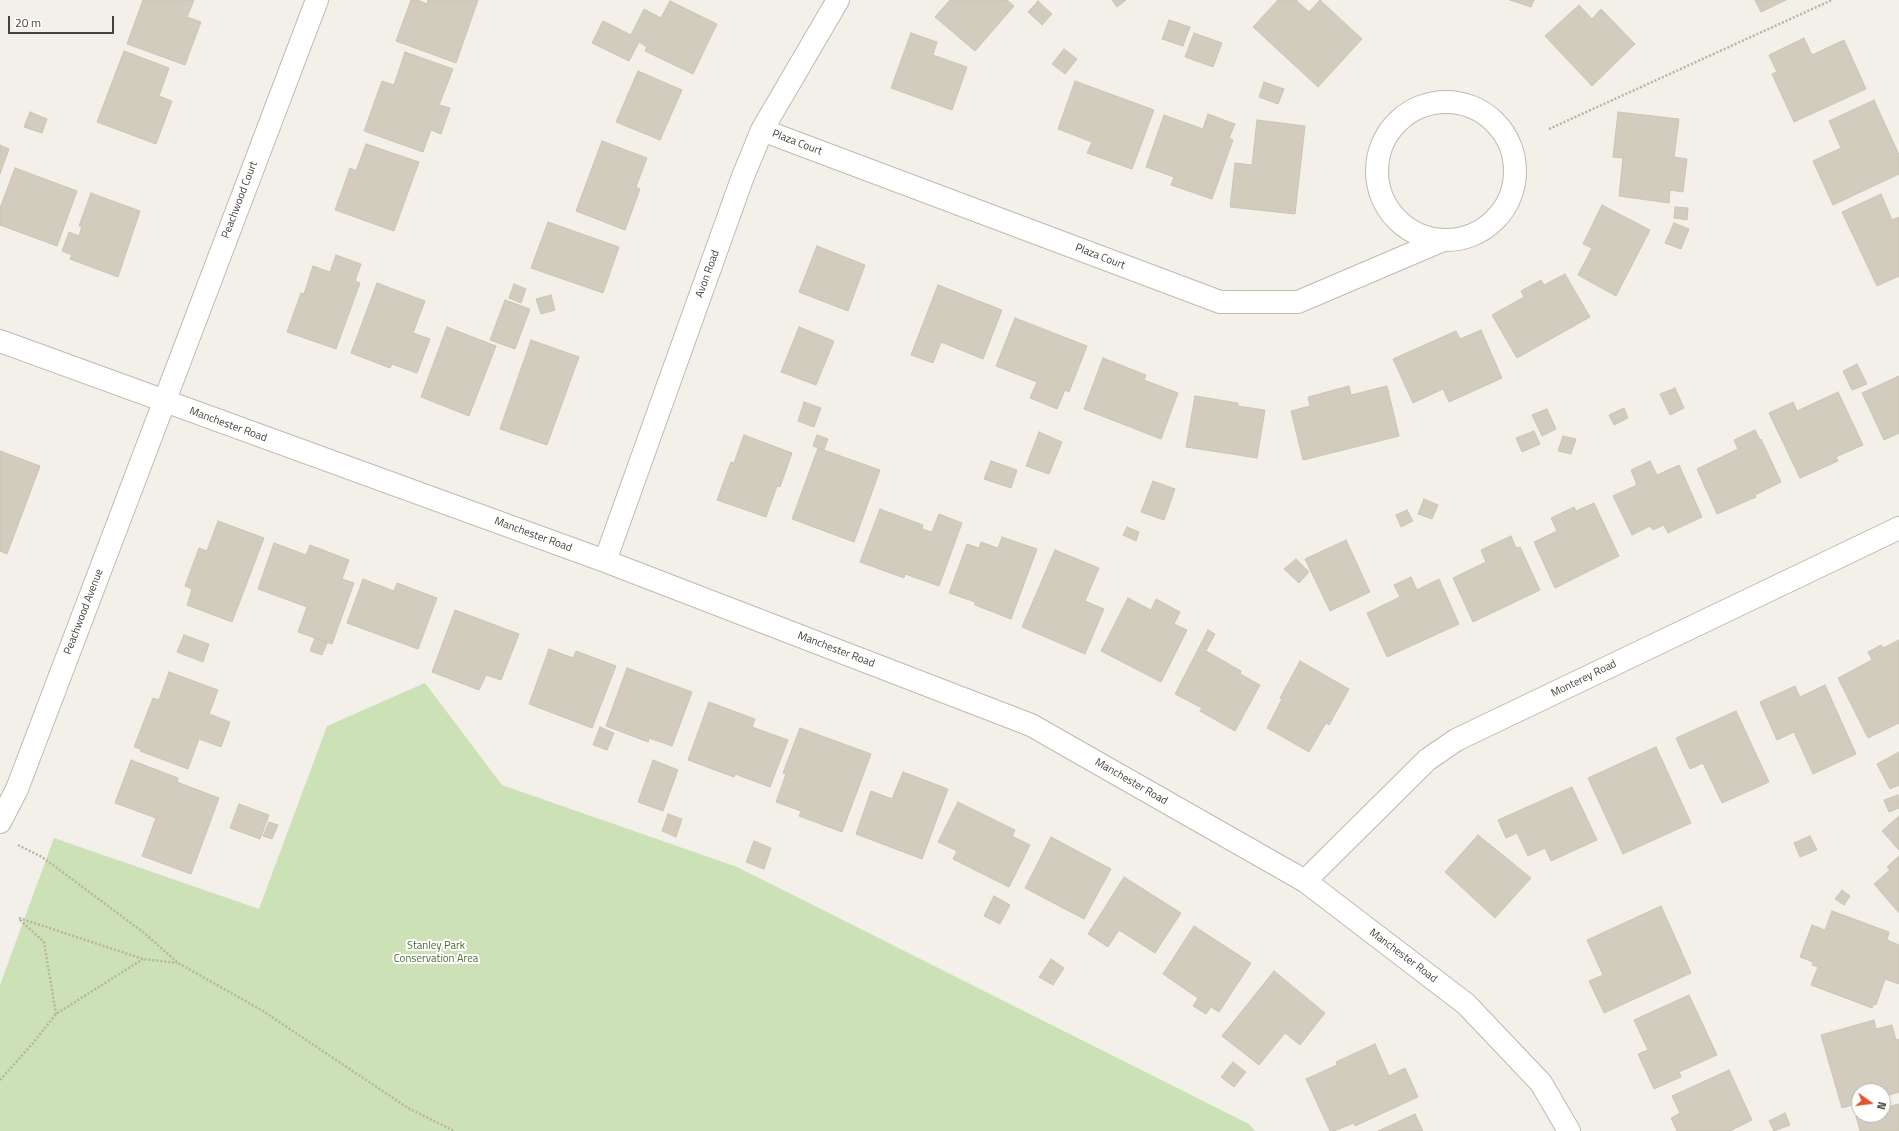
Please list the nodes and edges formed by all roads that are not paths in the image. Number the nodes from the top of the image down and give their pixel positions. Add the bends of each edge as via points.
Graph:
1 (317, 0) edge
2 (838, 0) edge
3 (762, 130) junction
4 (1441, 241) junction
5 (0, 340) edge
6 (163, 401) junction
7 (1899, 528) edge
8 (605, 561) junction
9 (0, 822) edge
10 (1305, 881) junction
11 (1569, 1131) edge

1 - 6 street, Peachwood Court
2 - 3 street, Avon Road
3 - 4 street, Plaza Court via 1220,302 1298,302
3 - 8 street, Avon Road via 742,179
4 - 4 street, Plaza Court via 1464,239 1494,223 1509,203 1514,190 1515,154 1503,130 1483,111 1448,101 1418,107 1397,121 1388,133 1378,156 1376,171 1381,195 1392,216 1418,235
5 - 6 street, Manchester Road
6 - 8 street, Manchester Road
6 - 9 street, Peachwood Avenue via 17,789
7 - 10 street, Monterey Road via 1456,740 1427,760
8 - 10 street, Manchester Road via 1031,725
10 - 11 street, Manchester Road via 1466,1004 1541,1083

